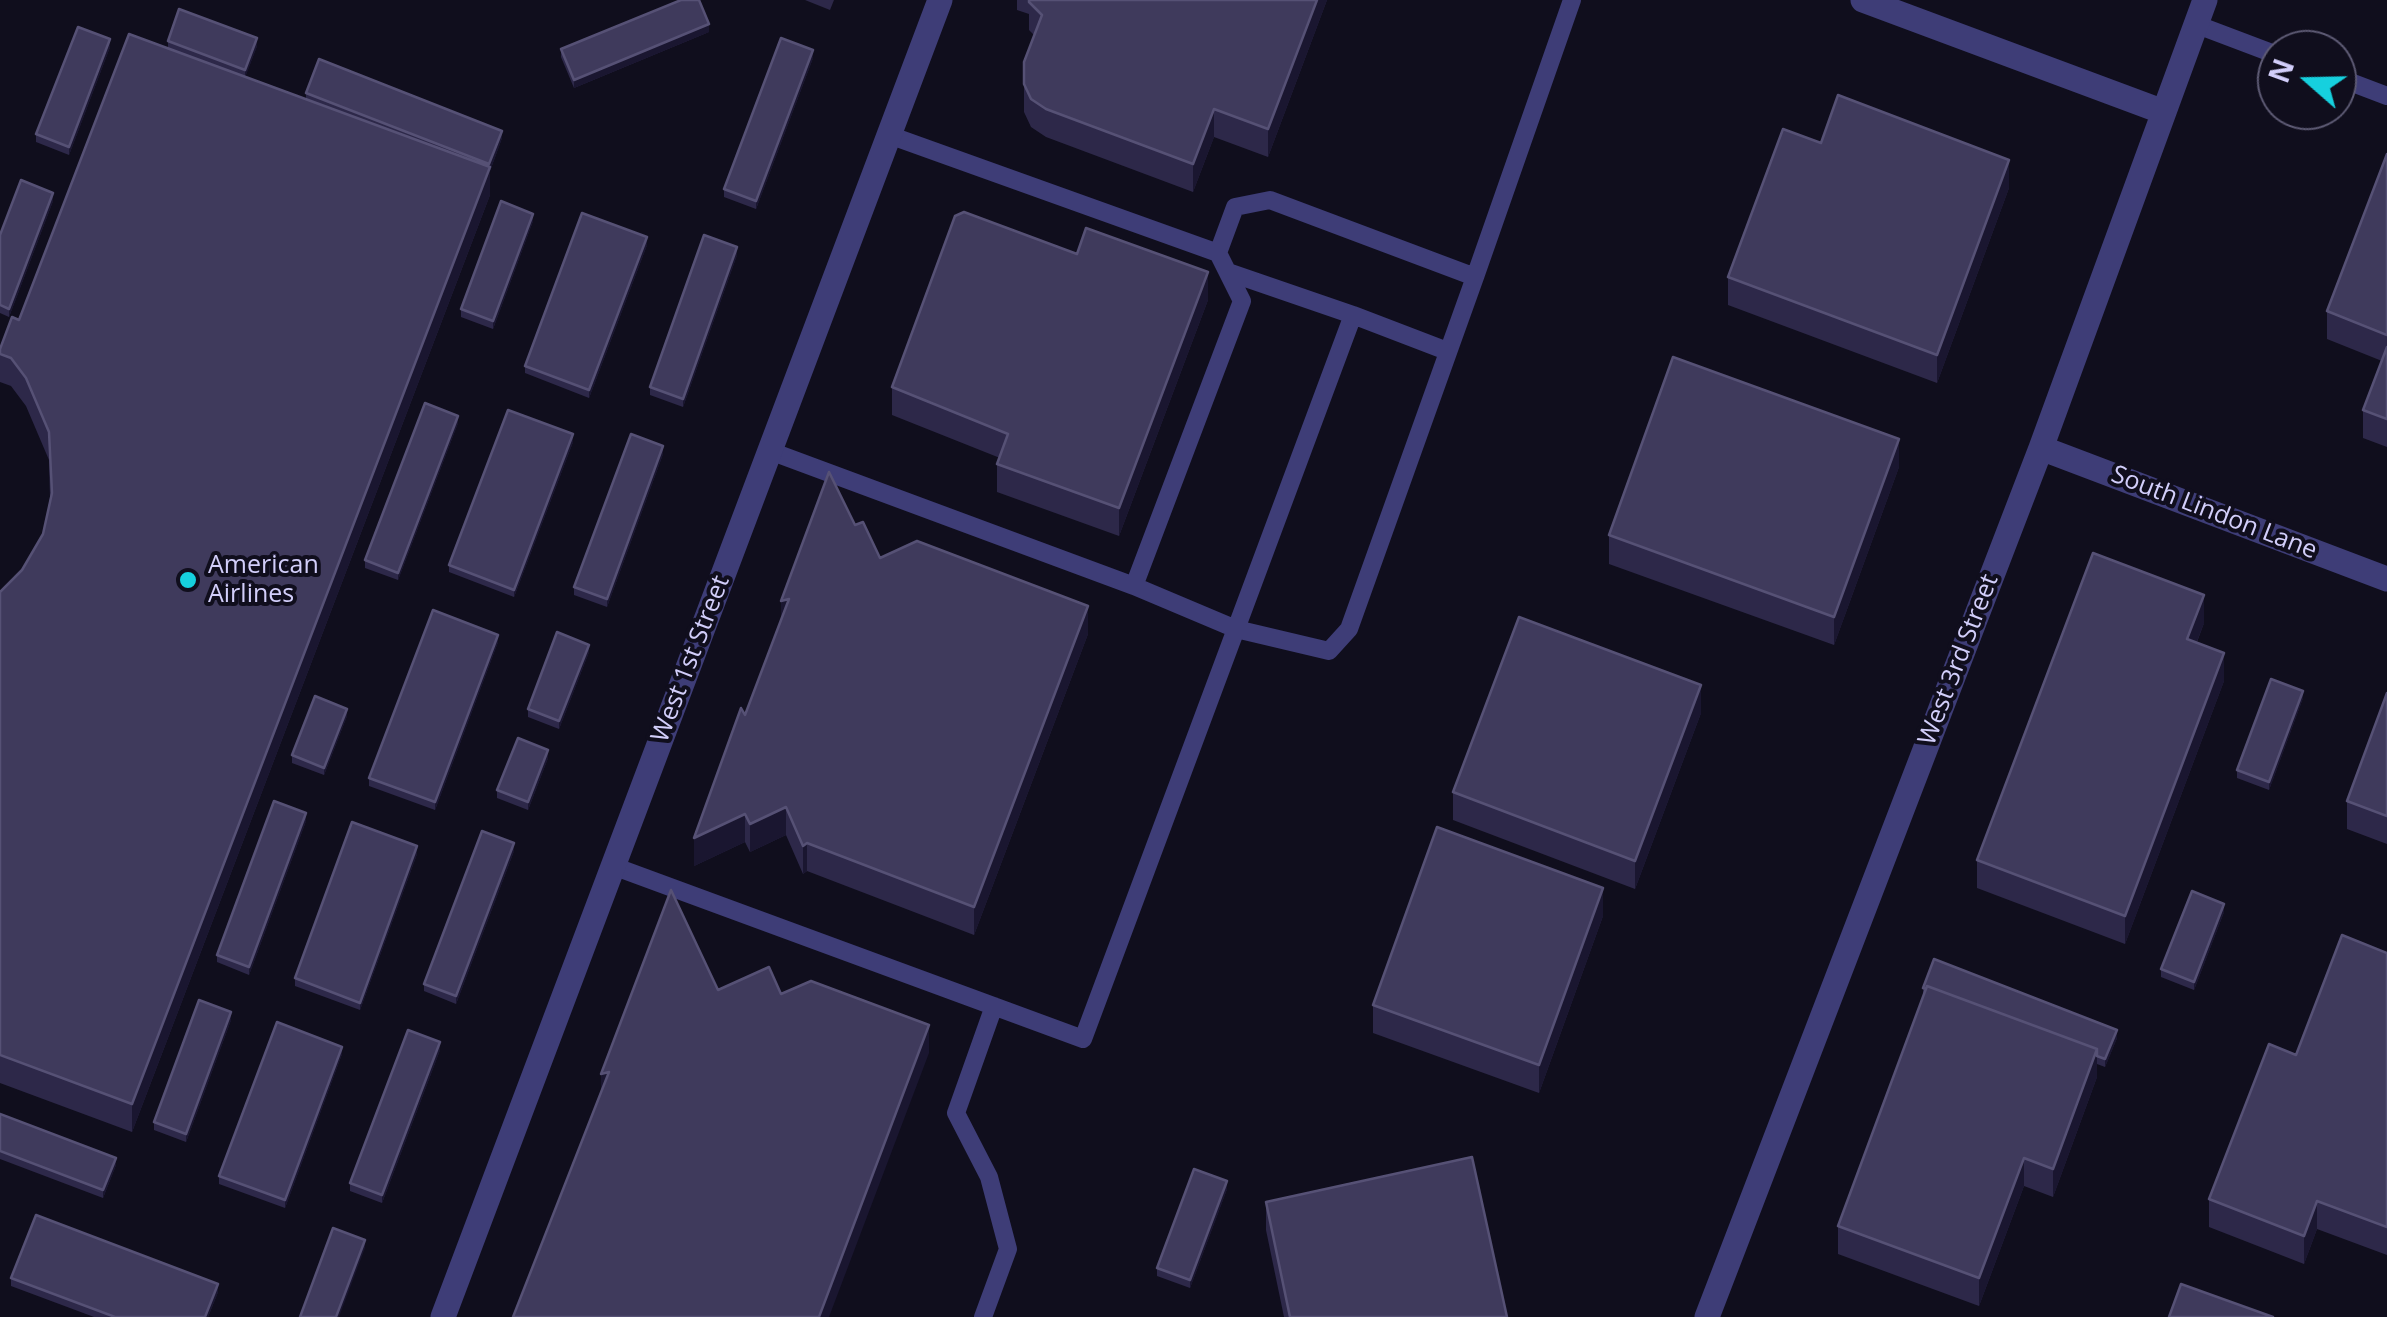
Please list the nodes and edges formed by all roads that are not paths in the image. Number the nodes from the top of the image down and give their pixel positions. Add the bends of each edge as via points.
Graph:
1 (940, 0) edge
2 (1572, 0) edge
3 (1863, 0) edge
4 (2200, 12) edge
5 (2257, 44) edge
6 (2357, 85) edge
7 (2387, 96) edge
8 (2160, 111) junction
9 (889, 135) junction
10 (1218, 253) junction
11 (1228, 272) junction
12 (1475, 277) junction
13 (1353, 314) junction
14 (1447, 352) junction
15 (2041, 448) junction
16 (770, 452) junction
17 (2387, 579) edge
18 (1134, 586) junction
19 (1236, 629) junction
20 (613, 866) junction
21 (994, 1006) junction
22 (443, 1317) edge
23 (983, 1317) edge
24 (1707, 1317) edge

1 - 9 street, West 1st Street
2 - 12 lane
3 - 8 street
4 - 5 lane
4 - 8 street, West 3rd Street
6 - 7 lane
8 - 15 street, West 3rd Street
9 - 10 lane
9 - 16 street, West 1st Street
10 - 11 lane
10 - 12 lane via 1235,208 1270,200
11 - 13 lane
11 - 18 lane via 1242,301
12 - 14 lane
13 - 14 lane
13 - 19 lane
14 - 19 lane via 1349,629 1329,651
15 - 17 street, South Lindon Lane
15 - 24 street, West 3rd Street
16 - 18 lane
16 - 20 street, West 1st Street
18 - 19 lane
19 - 21 lane via 1083,1039
20 - 21 lane
20 - 22 street, West 1st Street
21 - 23 lane via 956,1113 989,1176 1008,1249

